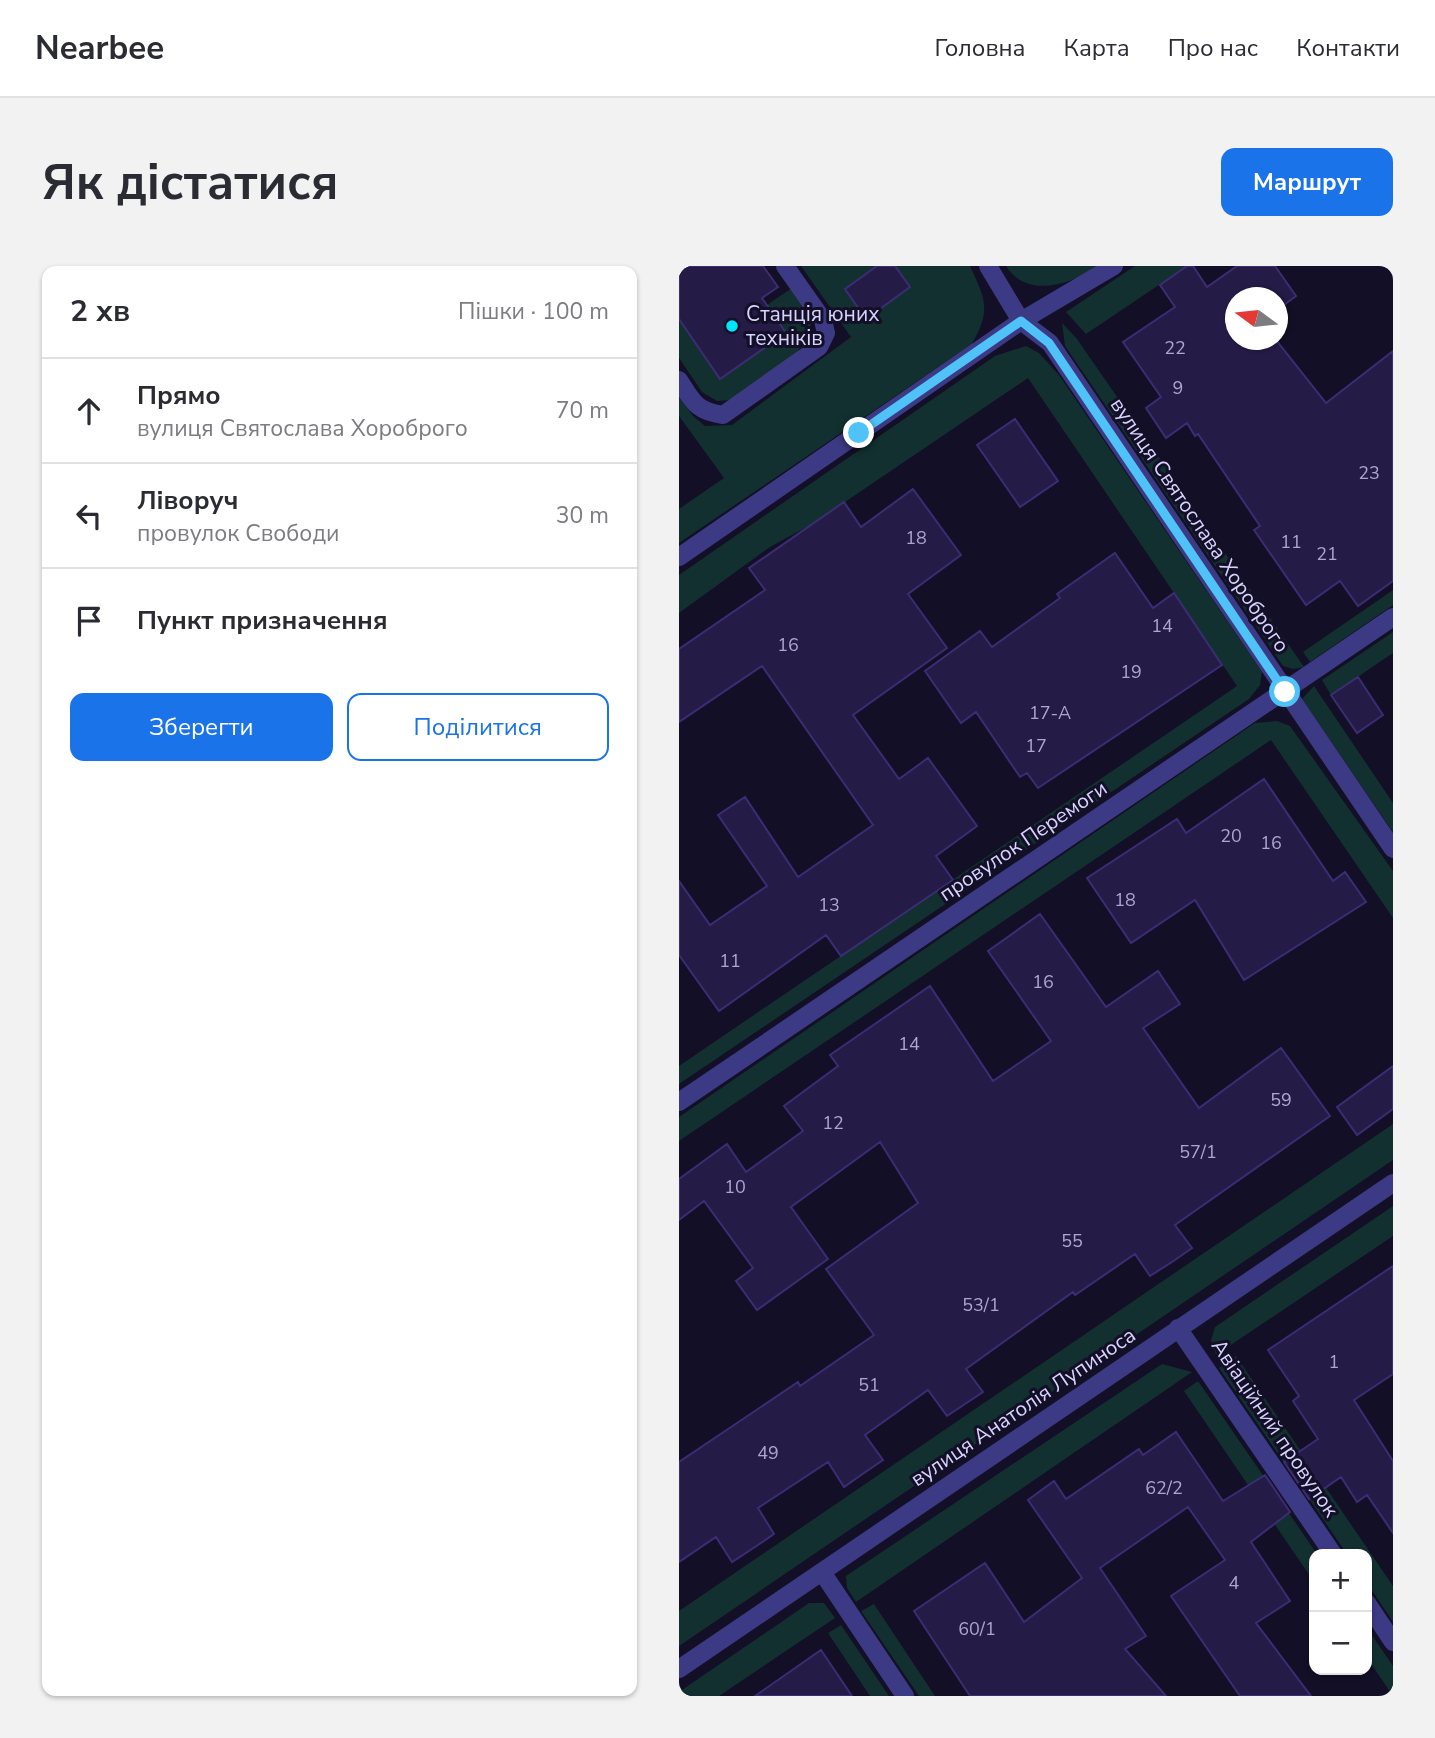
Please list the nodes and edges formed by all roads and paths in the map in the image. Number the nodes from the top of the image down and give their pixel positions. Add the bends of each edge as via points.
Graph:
1 (785, 266) edge
2 (988, 266) edge
3 (1114, 266) edge
4 (1021, 321) junction
5 (679, 380) edge
6 (679, 557) edge
7 (1393, 617) edge
8 (1285, 692) junction
9 (1393, 849) edge
10 (679, 1102) edge
11 (1393, 1183) edge
12 (1178, 1328) junction
13 (1330, 1549) edge
14 (822, 1572) junction
15 (1372, 1610) edge
16 (1393, 1642) edge
17 (679, 1669) edge
18 (905, 1696) edge

1 - 5 street via 823,320 826,333 819,347 723,415 705,412
2 - 4 street, вулиця Святослава Хороброго
3 - 4 street
4 - 6 street
4 - 8 street, вулиця Святослава Хороброго via 1049,343
7 - 8 street, провулок Перемоги
8 - 9 street, вулиця Святослава Хороброго
8 - 10 street, провулок Перемоги
11 - 12 street, вулиця Анатолія Лупиноса
12 - 13 street, Авіаційний провулок
12 - 14 street, вулиця Анатолія Лупиноса
14 - 17 street, вулиця Анатолія Лупиноса
14 - 18 street
15 - 16 street

